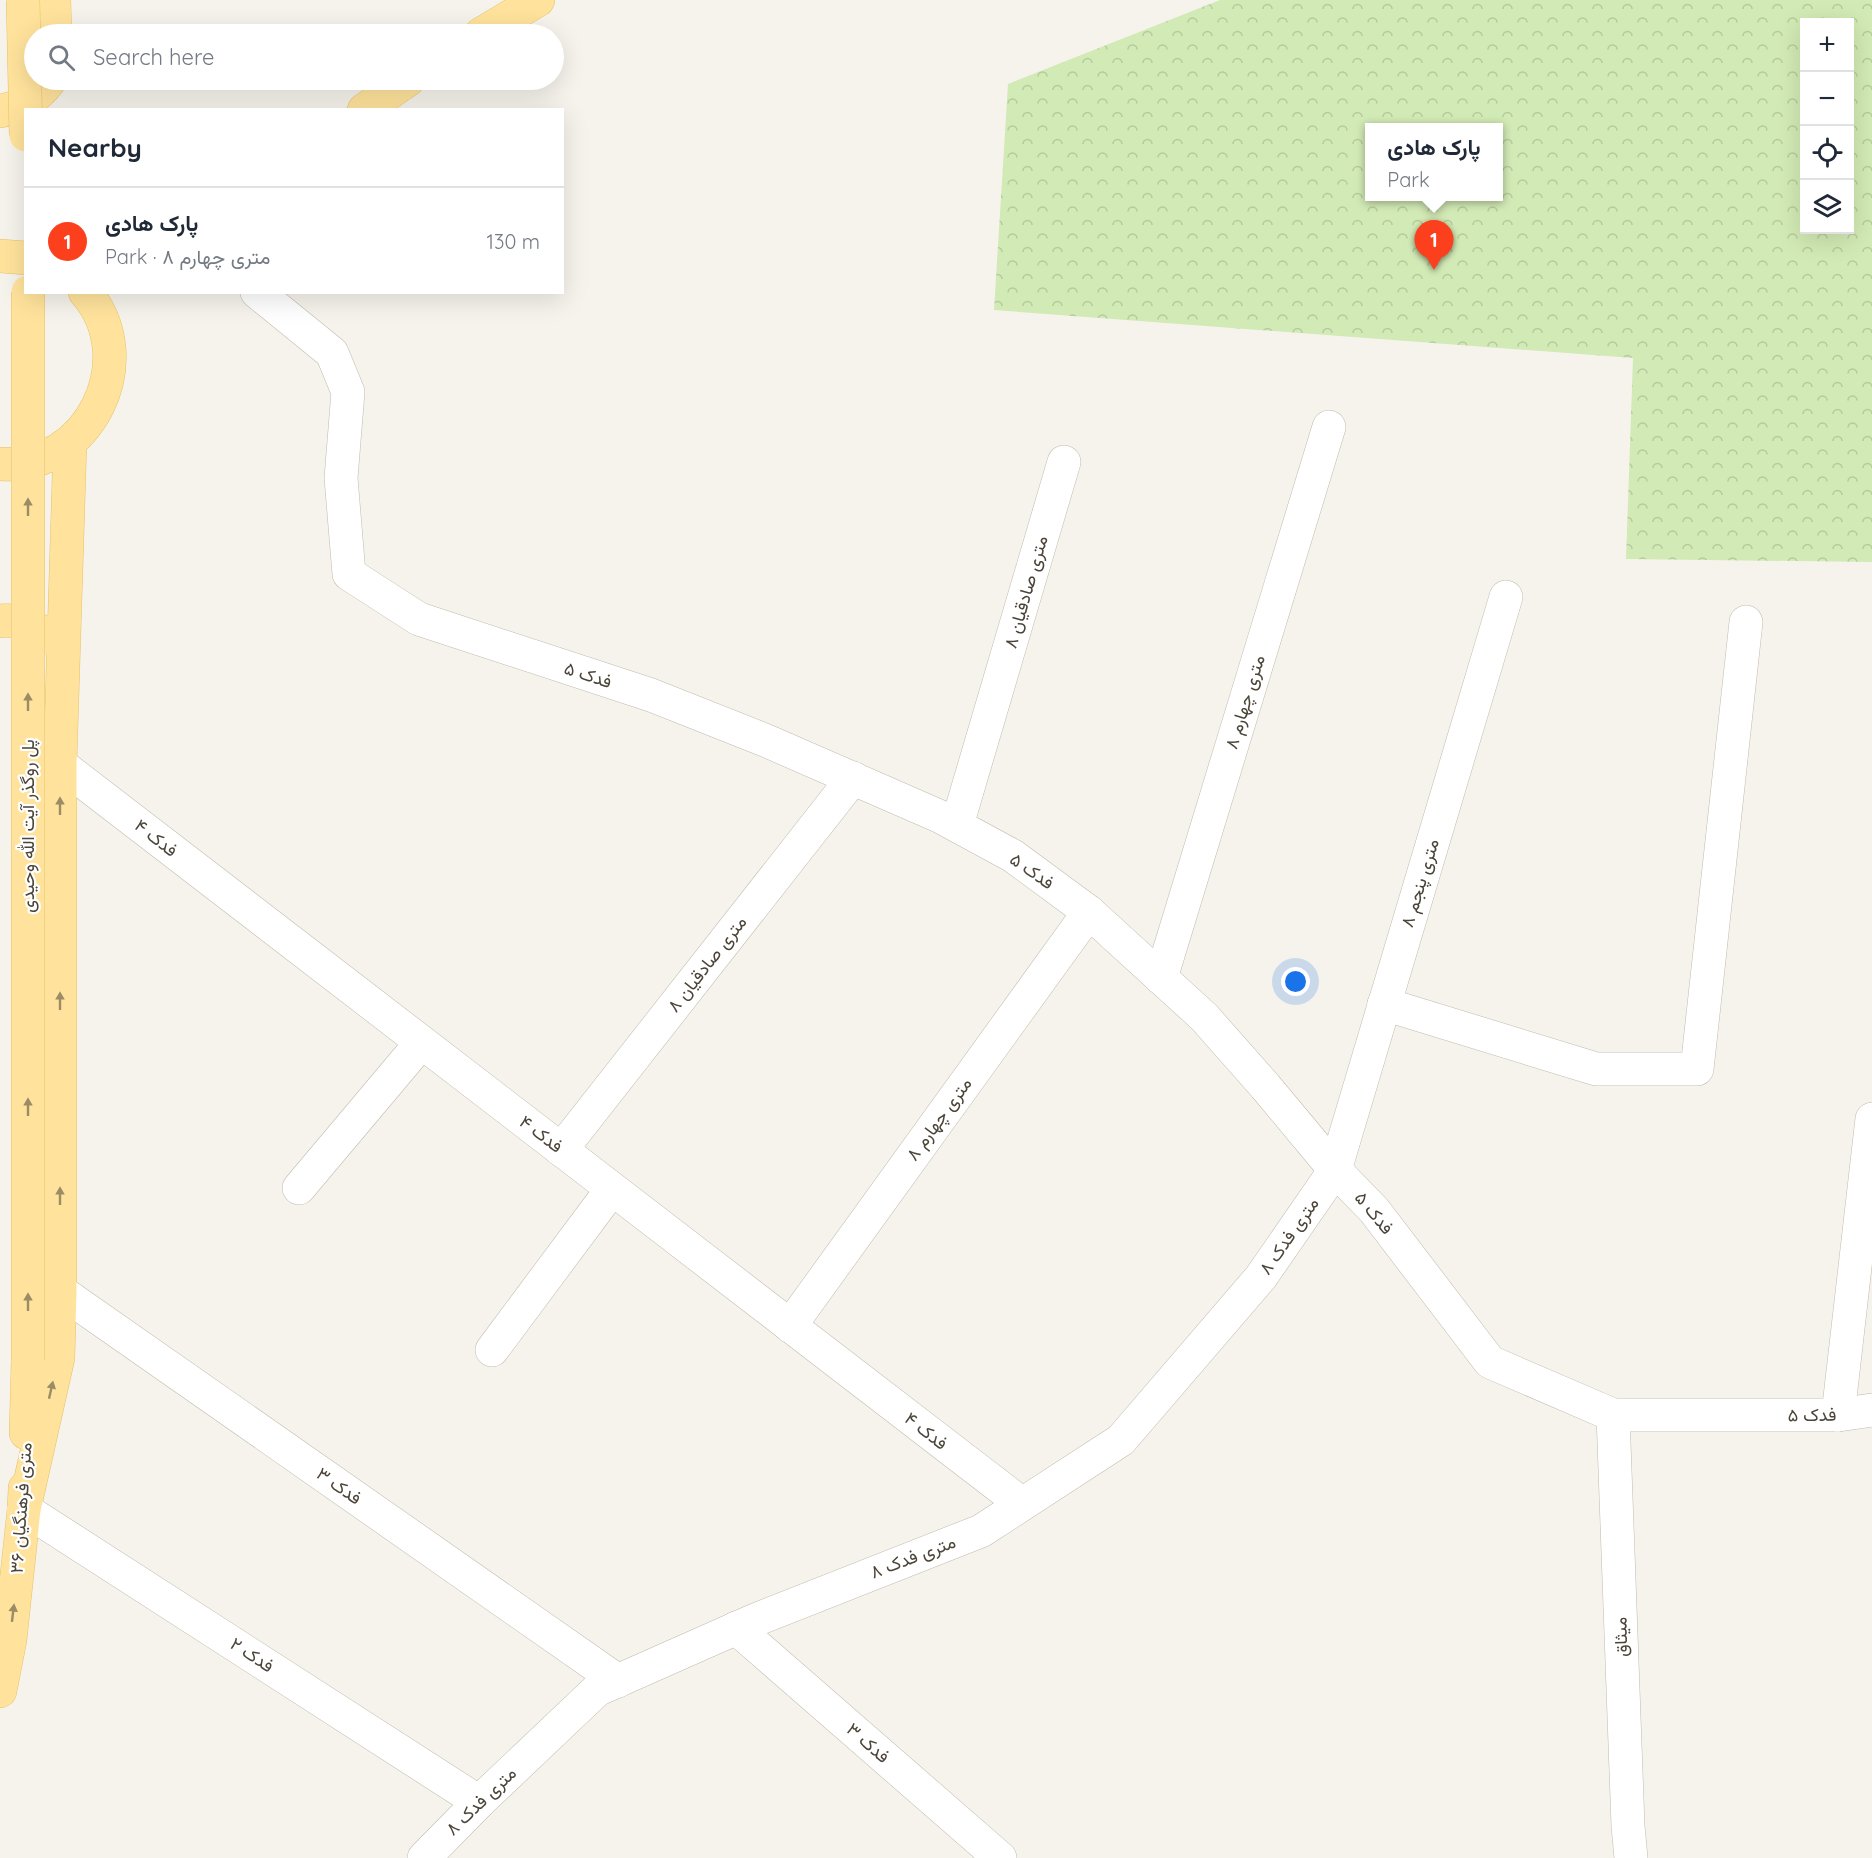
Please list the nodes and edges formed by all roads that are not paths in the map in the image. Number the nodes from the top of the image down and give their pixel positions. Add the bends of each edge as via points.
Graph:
1 (23, 0) edge
2 (54, 0) edge
3 (538, 0) edge
4 (55, 24) edge
5 (498, 24) edge
6 (24, 45) edge
7 (25, 90) edge
8 (43, 90) edge
9 (56, 90) edge
10 (393, 90) edge
11 (25, 108) edge
12 (56, 108) edge
13 (367, 108) edge
14 (0, 111) edge
15 (0, 256) edge
16 (24, 258) edge
17 (28, 294) edge
18 (91, 294) edge
19 (259, 294) edge
20 (1329, 427) dead end
21 (70, 442) junction
22 (1064, 462) dead end
23 (0, 464) edge
24 (1506, 597) dead end
25 (0, 621) edge
26 (1746, 622) dead end
27 (64, 656) junction
28 (60, 764) junction
29 (853, 778) junction
30 (957, 825) junction
31 (1089, 912) junction
32 (1161, 978) junction
33 (1384, 1004) junction
34 (421, 1043) junction
35 (1872, 1119) edge
36 (561, 1150) junction
37 (1335, 1170) junction
38 (299, 1188) dead end
39 (612, 1189) junction
40 (60, 1291) junction
41 (790, 1326) junction
42 (492, 1350) dead end
43 (28, 1360) joint
44 (1872, 1410) edge
45 (1613, 1415) junction
46 (1838, 1415) junction
47 (1022, 1504) junction
48 (24, 1509) junction
49 (736, 1628) junction
50 (618, 1681) junction
51 (0, 1691) edge
52 (479, 1802) junction
53 (424, 1858) edge
54 (1000, 1858) edge
55 (1632, 1858) edge

1 - 6 main road, bridge
2 - 4 main road
3 - 5 main road
7 - 11 main road, bridge
8 - 14 main road via 16,108
9 - 12 main road
10 - 13 main road
15 - 16 main road
43 -> 17 main road, پل روگذر آیت الله وحیدی, bridge
18 - 21 main road via 105,326 110,358 106,390 92,419
19 - 29 street, فدک ۵ via 332,353 348,392 341,478 349,574 419,619 651,695
20 - 32 street, ۸ متری چهارم
21 - 23 main road via 30,461
21 - 27 main road
22 - 30 street, ۸ متری صادقیان
24 - 33 street, ۸ متری پنجم
25 - 27 main road via 30,624 50,637
26 - 33 street via 1697,1069 1596,1069
27 - 28 main road
28 - 34 street, فدک ۴
40 -> 28 main road
29 - 30 street, فدک ۵
29 - 36 street, ۸ متری صادقیان
30 - 31 street, فدک ۵ via 1013,856
31 - 32 street, فدک ۵
31 - 41 street, ۸ متری چهارم
32 - 37 street, فدک ۵ via 1204,1017
33 - 37 street, ۸ متری پنجم
34 - 36 street, فدک ۴
34 - 38 street
35 - 46 street
36 - 39 street, فدک ۴
37 - 45 street, فدک ۵ via 1374,1210 1490,1362
37 - 47 street, ۸ متری فدک via 1261,1277 1121,1440
39 - 41 street, فدک ۴
39 - 42 street
48 -> 40 main road via 58,1358
40 - 50 street, فدک ۳
41 - 47 street, فدک ۴
43 - 48 main road, ۳۶ متری فرهنگیان
44 - 46 street, فدک ۵
45 - 46 street, فدک ۵
45 - 55 street, میثاق
47 - 49 street, ۸ متری فدک via 981,1531
51 -> 48 main road, ۳۶ متری فرهنگیان via 10,1640
48 - 52 street, فدک ۲
49 - 50 street, ۸ متری فدک
49 - 54 street, فدک ۳
50 - 52 street, ۸ متری فدک via 597,1690
52 - 53 street, ۸ متری فدک

